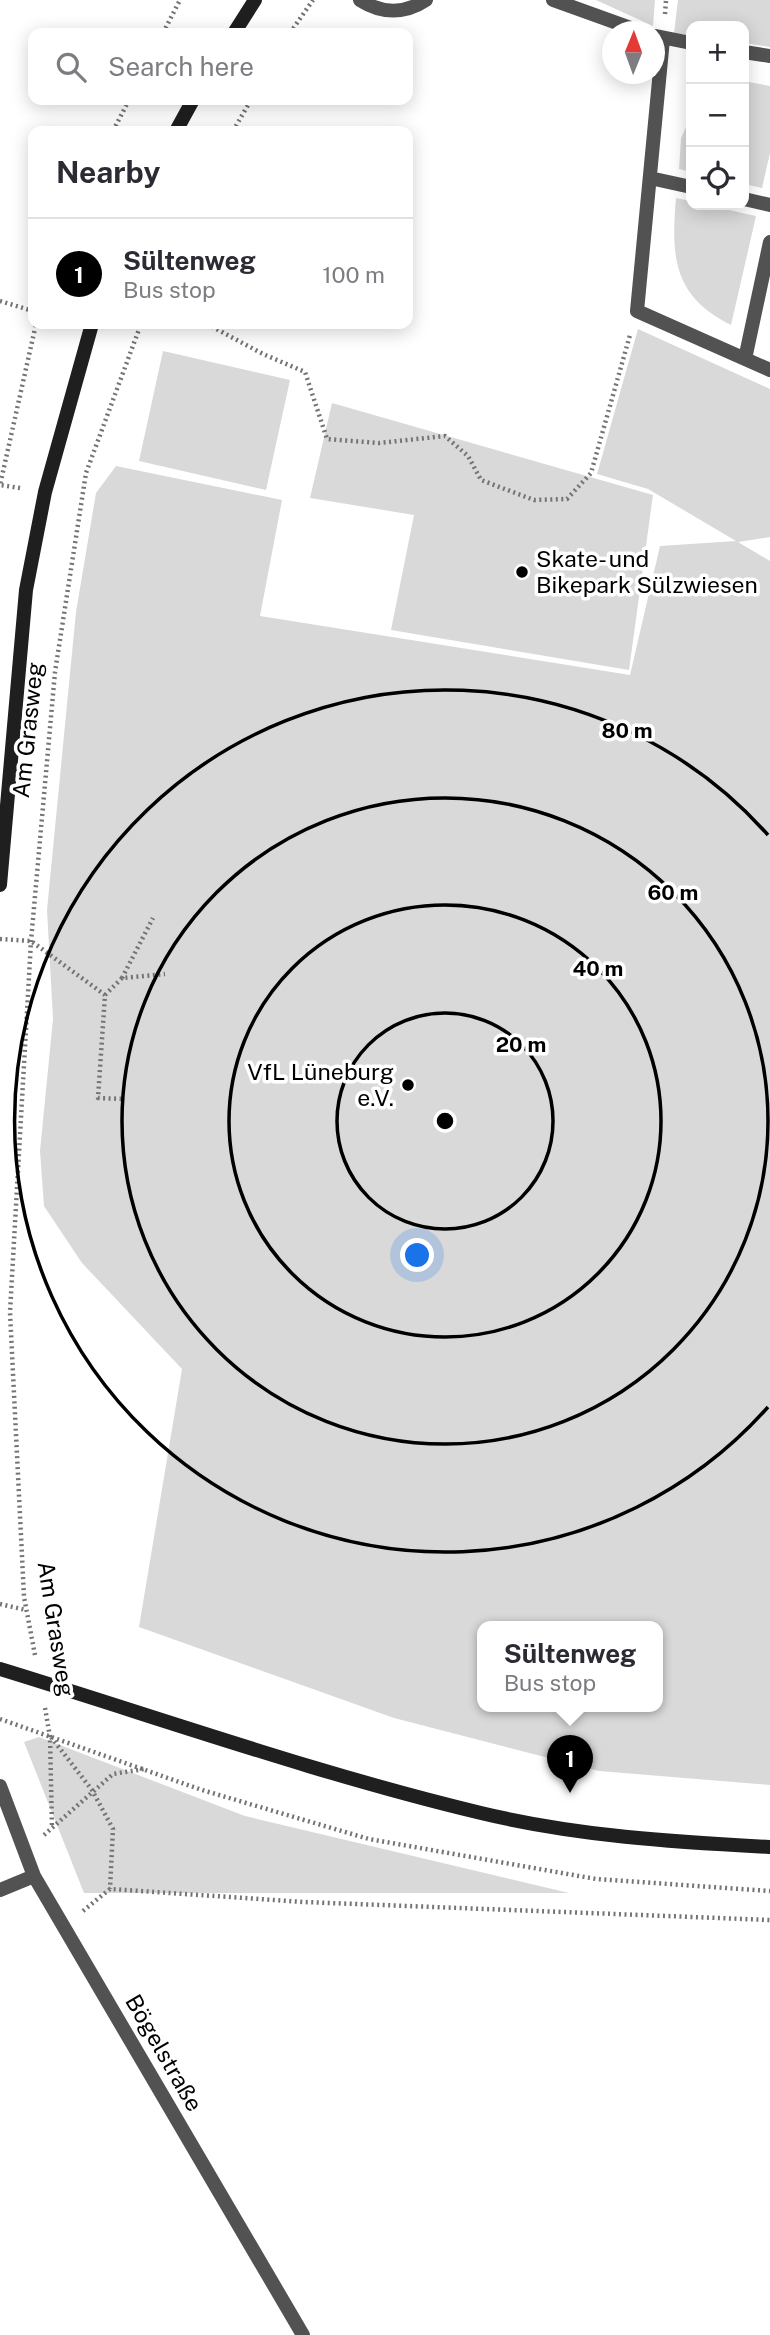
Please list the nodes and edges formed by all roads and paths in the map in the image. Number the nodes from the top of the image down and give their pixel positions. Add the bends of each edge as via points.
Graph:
1 (180, 0) edge
2 (255, 0) edge
3 (313, 0) edge
4 (360, 0) edge
5 (426, 0) edge
6 (553, 0) edge
7 (611, 21) edge
8 (166, 28) edge
9 (237, 28) edge
10 (293, 28) edge
11 (665, 38) edge
12 (686, 42) edge
13 (749, 53) edge
14 (770, 56) edge
15 (656, 84) edge
16 (126, 105) edge
17 (190, 105) edge
18 (248, 105) edge
19 (116, 126) edge
20 (179, 126) edge
21 (236, 126) edge
22 (650, 178) junction
23 (686, 186) edge
24 (749, 200) edge
25 (770, 205) edge
26 (770, 242) edge
27 (0, 301) edge
28 (28, 309) edge
29 (637, 311) junction
30 (35, 329) edge
31 (91, 329) edge
32 (139, 329) edge
33 (216, 329) edge
34 (745, 359) junction
35 (770, 370) edge
36 (0, 485) edge
37 (0, 885) edge
38 (153, 918) dead end
39 (0, 939) edge
40 (31, 942) junction
41 (165, 974) dead end
42 (122, 978) junction
43 (105, 995) junction
44 (125, 1099) dead end
45 (0, 1604) edge
46 (26, 1610) junction
47 (0, 1669) edge
48 (40, 1681) junction
49 (0, 1719) edge
50 (51, 1737) junction
51 (148, 1769) junction
52 (0, 1786) edge
53 (92, 1790) junction
54 (52, 1828) junction
55 (770, 1847) edge
56 (26, 1853) junction
57 (34, 1876) junction
58 (110, 1889) junction
59 (0, 1890) edge
60 (770, 1891) edge
61 (59, 1919) junction
62 (770, 1920) edge
63 (303, 2335) edge

1 - 8 path
2 - 9 main road
3 - 10 path
4 - 5 street via 391,11 414,8
6 - 7 street
11 - 12 street
13 - 14 street
15 - 22 street
16 - 19 path
17 - 20 main road
18 - 21 path
22 - 23 street
22 - 29 street
24 - 25 street
26 - 34 street
27 - 28 path
29 - 33 path via 591,473 567,499 534,500 481,480 468,456 444,436 379,443 327,439 305,372
29 - 34 street
30 - 36 path
31 - 37 main road, Am Grasweg via 45,492 26,590
32 - 40 path, Am Grasweg via 86,473 55,672
34 - 35 street
38 - 42 path
39 - 40 path
40 - 43 path
40 - 46 path, Am Grasweg via 10,1312
41 - 42 path
42 - 43 path
43 - 44 path via 98,1098
45 - 46 path
46 - 48 path, Am Grasweg
47 - 48 main road
48 - 50 path, Am Grasweg
48 - 55 main road via 300,1764 484,1814 659,1841
49 - 50 path
50 - 51 path
50 - 53 path
50 - 54 path, Am Grasweg
51 - 53 path via 113,1774
51 - 60 path via 202,1790 369,1839 596,1879
52 - 56 street, Bögelstraße
53 - 54 path
53 - 58 path via 113,1829
54 - 56 path
56 - 57 street, Bögelstraße
57 - 59 street
57 - 61 street, Bögelstraße
58 - 61 path via 87,1910
58 - 62 path via 304,1902
61 - 63 street, Bögelstraße

